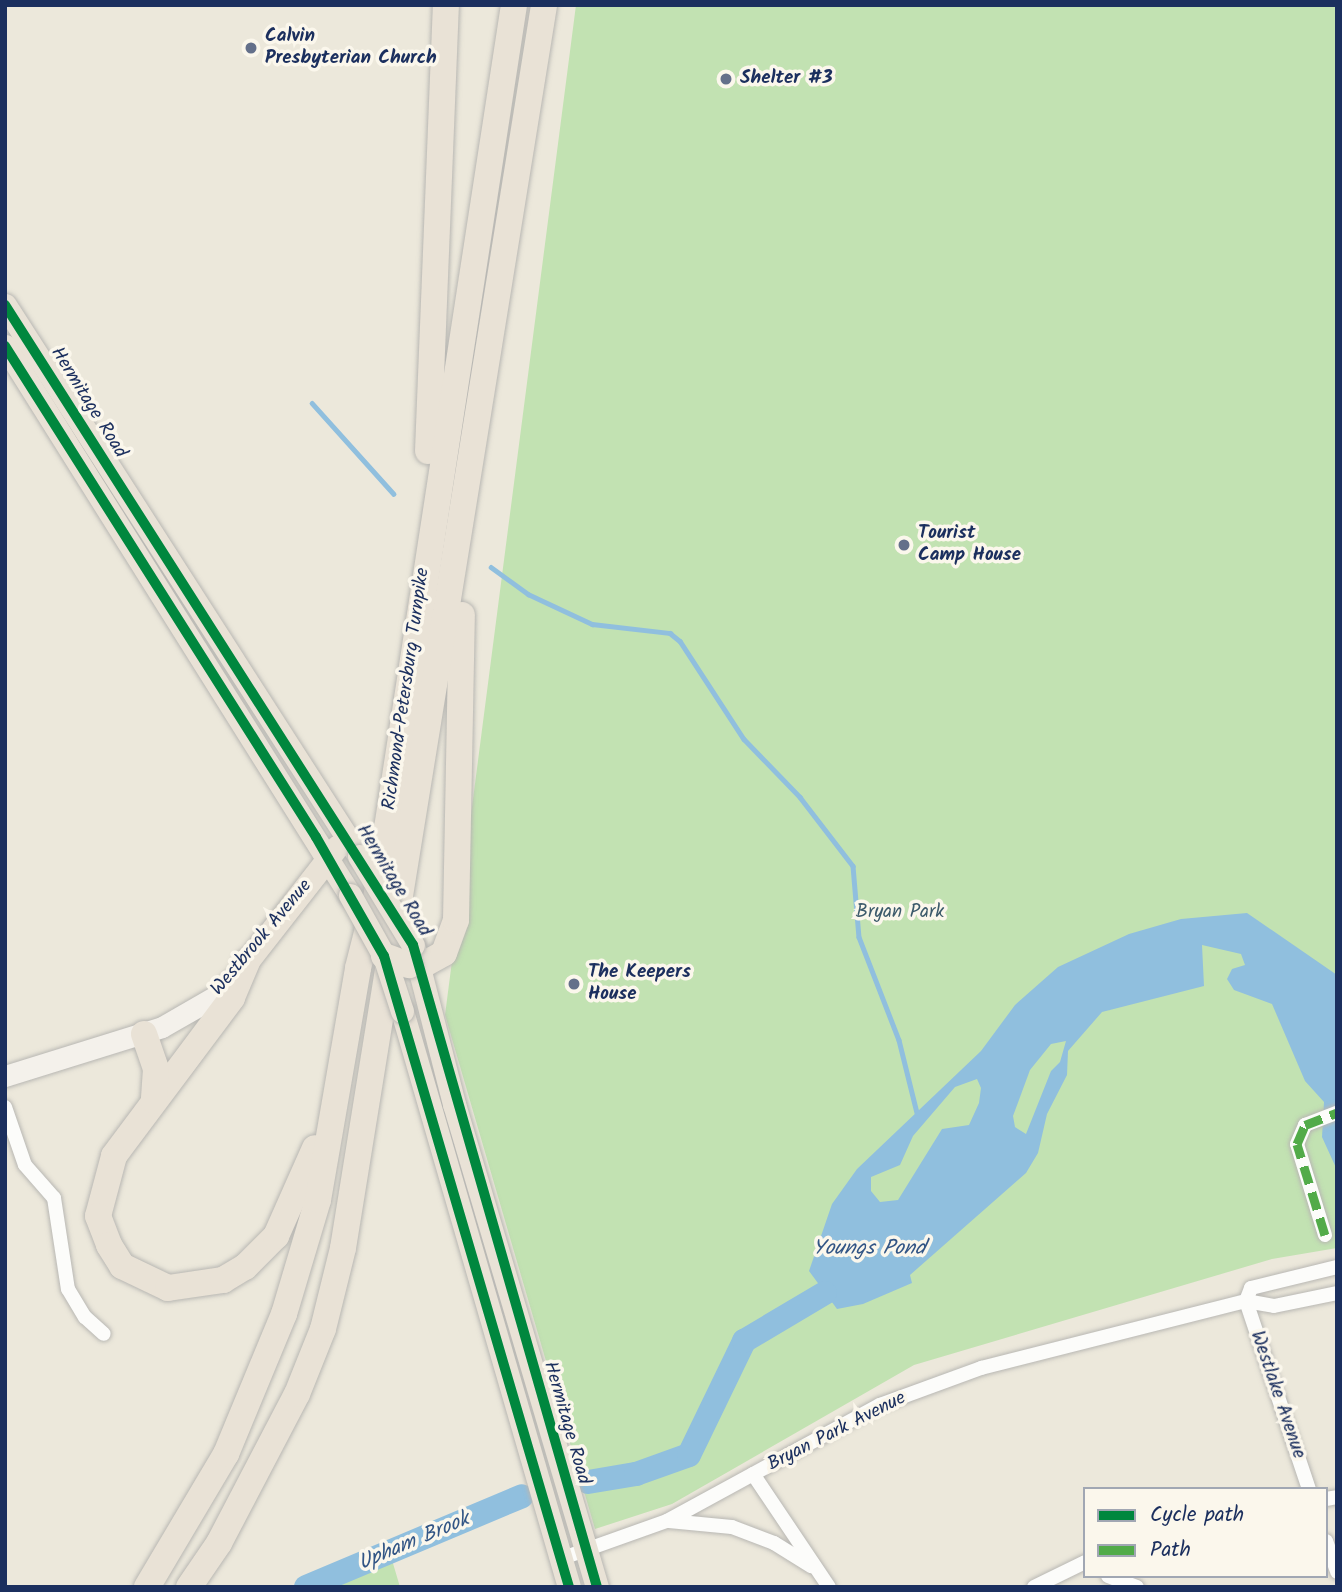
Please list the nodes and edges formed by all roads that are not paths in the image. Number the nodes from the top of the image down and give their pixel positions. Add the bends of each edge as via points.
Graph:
1 (446, 5) edge
2 (514, 5) edge
3 (544, 5) edge
4 (7, 313) edge
5 (5, 346) edge
6 (463, 524) junction
7 (419, 608) junction
8 (353, 846) junction
9 (328, 858) junction
10 (384, 956) junction
11 (414, 959) junction
12 (247, 962) junction
13 (144, 1034) junction
14 (342, 1059) junction
15 (5, 1076) edge
16 (154, 1101) junction
17 (5, 1107) edge
18 (1337, 1113) edge
19 (1325, 1236) dead end
20 (1337, 1267) edge
21 (1337, 1293) edge
22 (1246, 1301) junction
23 (104, 1334) dead end
24 (753, 1474) junction
25 (1308, 1487) edge
26 (667, 1521) junction
27 (1328, 1547) edge
28 (585, 1550) junction
29 (560, 1559) junction
30 (1083, 1565) edge
31 (811, 1566) junction
32 (1337, 1572) edge
33 (1113, 1578) edge
34 (147, 1587) edge
35 (189, 1587) edge
36 (569, 1587) edge
37 (597, 1587) edge
38 (829, 1587) edge
39 (1034, 1587) edge
40 (1137, 1587) edge

1 - 7 highway
2 - 7 highway, Richmond-Petersburg Turnpike
3 - 6 highway, Richmond-Petersburg Turnpike
4 - 8 main road, Hermitage Road
5 - 9 main road, Hermitage Road
6 - 11 highway via 456,913 449,947
6 - 35 highway, Richmond-Petersburg Turnpike via 343,1248 323,1329 291,1406 219,1543
7 - 14 highway, Richmond-Petersburg Turnpike via 377,893
8 - 9 main road, Westbrook Avenue
8 - 11 main road, Hermitage Road, bridge
9 - 10 main road, Hermitage Road, bridge
9 - 12 main road, Westbrook Avenue
10 - 11 highway, bridge
10 - 29 main road, Hermitage Road, bridge
11 - 28 main road, Hermitage Road
12 - 13 street, Westbrook Avenue via 216,996
12 - 16 highway via 232,998
13 - 15 street, Westbrook Avenue
13 - 16 highway via 156,1069
14 - 16 highway via 307,1171 276,1236 245,1267 223,1280 193,1288 168,1288 122,1266 98,1216 114,1156
14 - 34 highway, Richmond-Petersburg Turnpike via 318,1200 284,1314 226,1454
17 - 23 street via 26,1164 54,1198 68,1289 85,1317
18 - 19 street via 1305,1125 1297,1144
20 - 22 street, Bryan Park Avenue via 1251,1288
21 - 22 street, Bryan Park Avenue via 1274,1306
22 - 24 street, Bryan Park Avenue via 981,1368 880,1405
22 - 25 street, Westlake Avenue
24 - 26 street, Bryan Park Avenue
24 - 31 street
26 - 28 street, Bryan Park Avenue
26 - 31 street via 715,1523 740,1530
27 - 32 street
28 - 29 street, Bryan Park Avenue
28 - 37 main road, Hermitage Road
29 - 36 main road, Hermitage Road
30 - 39 street
31 - 38 street
33 - 40 street

